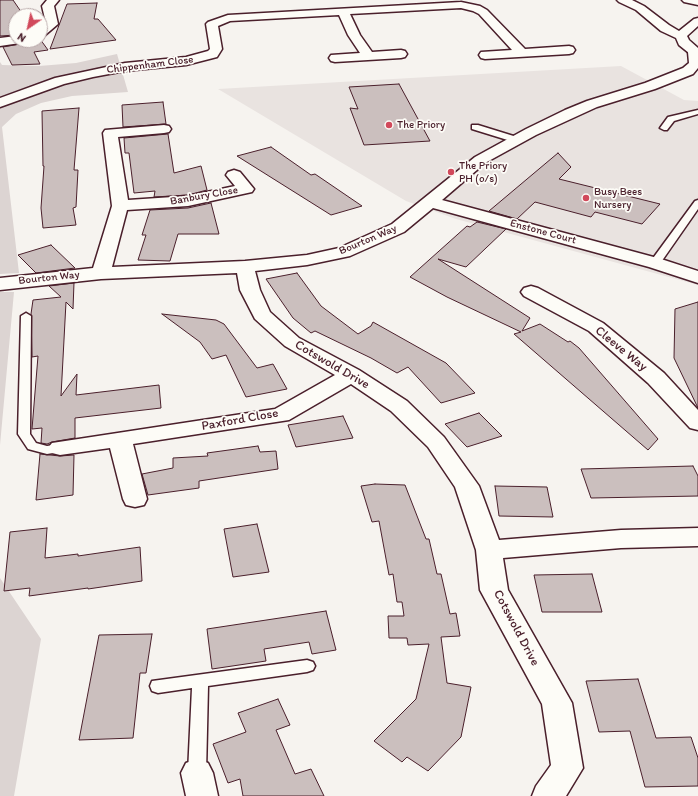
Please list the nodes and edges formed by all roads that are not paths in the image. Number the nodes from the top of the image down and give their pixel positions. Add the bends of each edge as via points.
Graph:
1 (53, 0) edge
2 (623, 0) edge
3 (688, 0) edge
4 (698, 2) edge
5 (343, 11) junction
6 (698, 21) edge
7 (48, 27) edge
8 (680, 36) junction
9 (569, 50) dead end
10 (522, 53) junction
11 (696, 53) edge
12 (401, 54) dead end
13 (485, 55) dead end
14 (368, 56) junction
15 (335, 58) dead end
16 (696, 82) dead end
17 (650, 86) junction
18 (0, 103) edge
19 (698, 112) edge
20 (475, 127) dead end
21 (664, 128) dead end
22 (164, 129) dead end
23 (517, 140) junction
24 (234, 175) dead end
25 (430, 202) junction
26 (698, 203) edge
27 (120, 206) junction
28 (655, 262) junction
29 (245, 267) junction
30 (101, 273) junction
31 (698, 277) edge
32 (0, 284) edge
33 (530, 292) dead end
34 (26, 316) dead end
35 (351, 375) junction
36 (698, 423) edge
37 (120, 439) junction
38 (60, 448) joint
39 (135, 499) dead end
40 (698, 537) edge
41 (489, 550) junction
42 (307, 666) dead end
43 (200, 681) junction
44 (158, 686) dead end
45 (199, 784) edge
46 (548, 796) edge

1 - 7 main road via 48,6 52,24
2 - 8 main road via 640,8 664,28
3 - 4 main road
5 - 10 main road, Chippenham Close via 469,6 483,12
5 - 14 main road via 354,35
5 - 18 main road, Chippenham Close via 242,17 220,21 212,24 216,49 213,54 186,62 125,67 93,73 60,81
6 - 8 main road
8 - 11 main road
9 - 10 main road
10 - 13 main road
11 - 17 main road, Bourton Way via 696,64 688,71
12 - 14 main road
14 - 15 main road
16 - 17 main road, Bourton Way
17 - 23 main road, Bourton Way via 613,96 570,113
19 - 21 lane via 676,117
20 - 23 lane
22 - 27 main road via 110,133
23 - 25 main road, Bourton Way via 480,160
24 - 27 main road, Banbury Close via 246,189 188,201
25 - 28 main road, Enstone Court
25 - 29 main road, Bourton Way via 398,228 344,252 307,260
26 - 28 lane
27 - 30 main road
28 - 31 main road, Enstone Court
29 - 30 main road, Bourton Way
29 - 35 main road, Cotswold Drive via 250,290 262,315 292,342
30 - 32 main road, Bourton Way
33 - 36 main road, Cleeve Way via 596,327 656,378
34 - 38 lane via 24,434 32,446 47,450
35 - 37 main road, Paxford Close via 281,415
35 - 41 main road, Cotswold Drive via 399,406 436,442 466,486
37 - 38 main road, Paxford Close
37 - 39 main road
40 - 41 main road via 621,539
41 - 46 main road, Cotswold Drive via 494,590 558,703 568,768
42 - 43 lane
43 - 44 lane
43 - 45 lane

